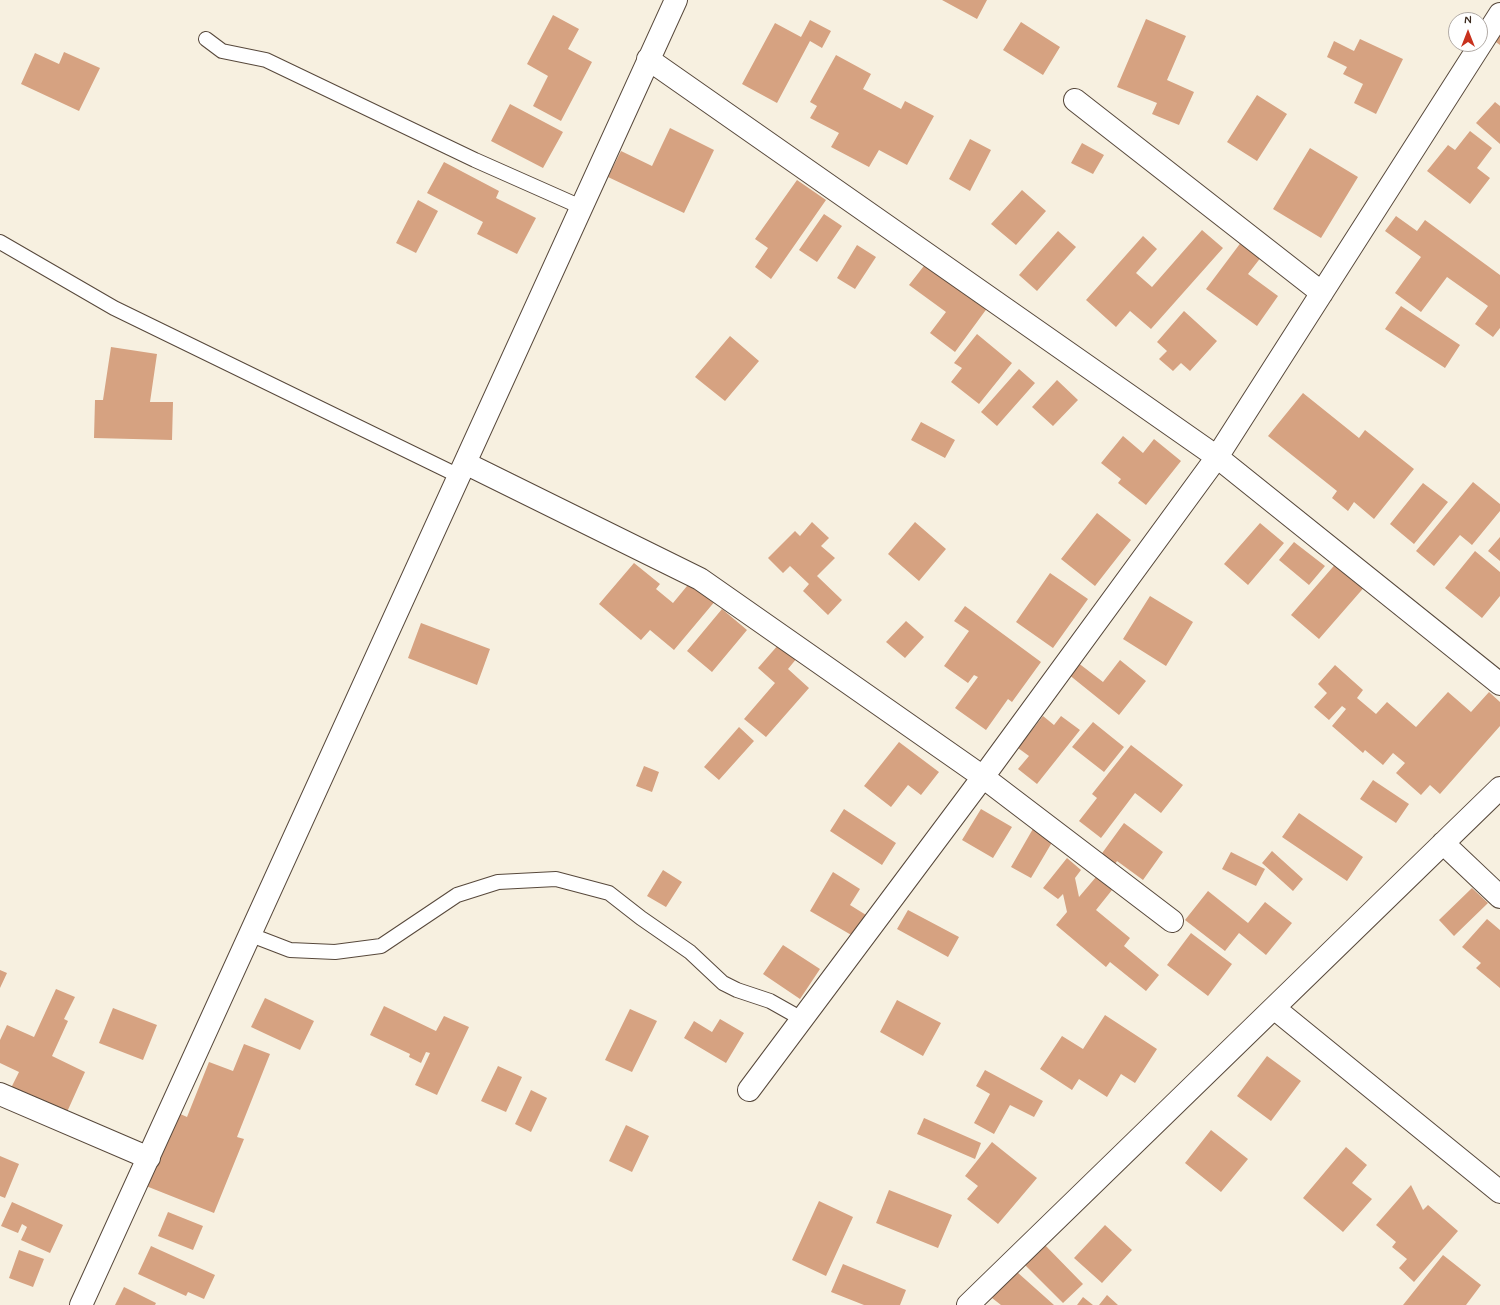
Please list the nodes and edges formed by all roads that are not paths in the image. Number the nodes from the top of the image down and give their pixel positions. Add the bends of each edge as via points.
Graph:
1 (676, 0) edge
2 (1500, 14) edge
3 (206, 39) dead end
4 (648, 59) junction
5 (1075, 100) dead end
6 (581, 207) junction
7 (0, 242) edge
8 (1322, 292) junction
9 (1217, 457) junction
10 (462, 469) junction
11 (1500, 684) edge
12 (983, 777) junction
13 (1500, 788) edge
14 (1443, 843) junction
15 (1500, 897) edge
16 (1172, 921) dead end
17 (251, 935) junction
18 (1274, 1008) junction
19 (802, 1019) junction
20 (749, 1090) dead end
21 (0, 1094) edge
22 (149, 1158) junction
23 (1500, 1192) edge
24 (81, 1305) edge
25 (968, 1305) edge

1 - 4 street
2 - 8 street
3 - 6 lane via 222,51 266,60 475,160
4 - 6 street
4 - 9 street
5 - 8 street
6 - 10 street
7 - 10 lane via 114,308
8 - 9 street
9 - 11 street
9 - 12 street
10 - 12 street via 700,579
10 - 17 street
12 - 16 street
12 - 19 street
13 - 14 street
14 - 15 street
14 - 18 street
17 - 19 lane via 290,950 335,952 382,946 457,895 498,882 556,879 609,893 690,952 723,982 737,990 770,1001
17 - 22 street
18 - 23 street
18 - 25 street
19 - 20 street
21 - 22 street
22 - 24 street

